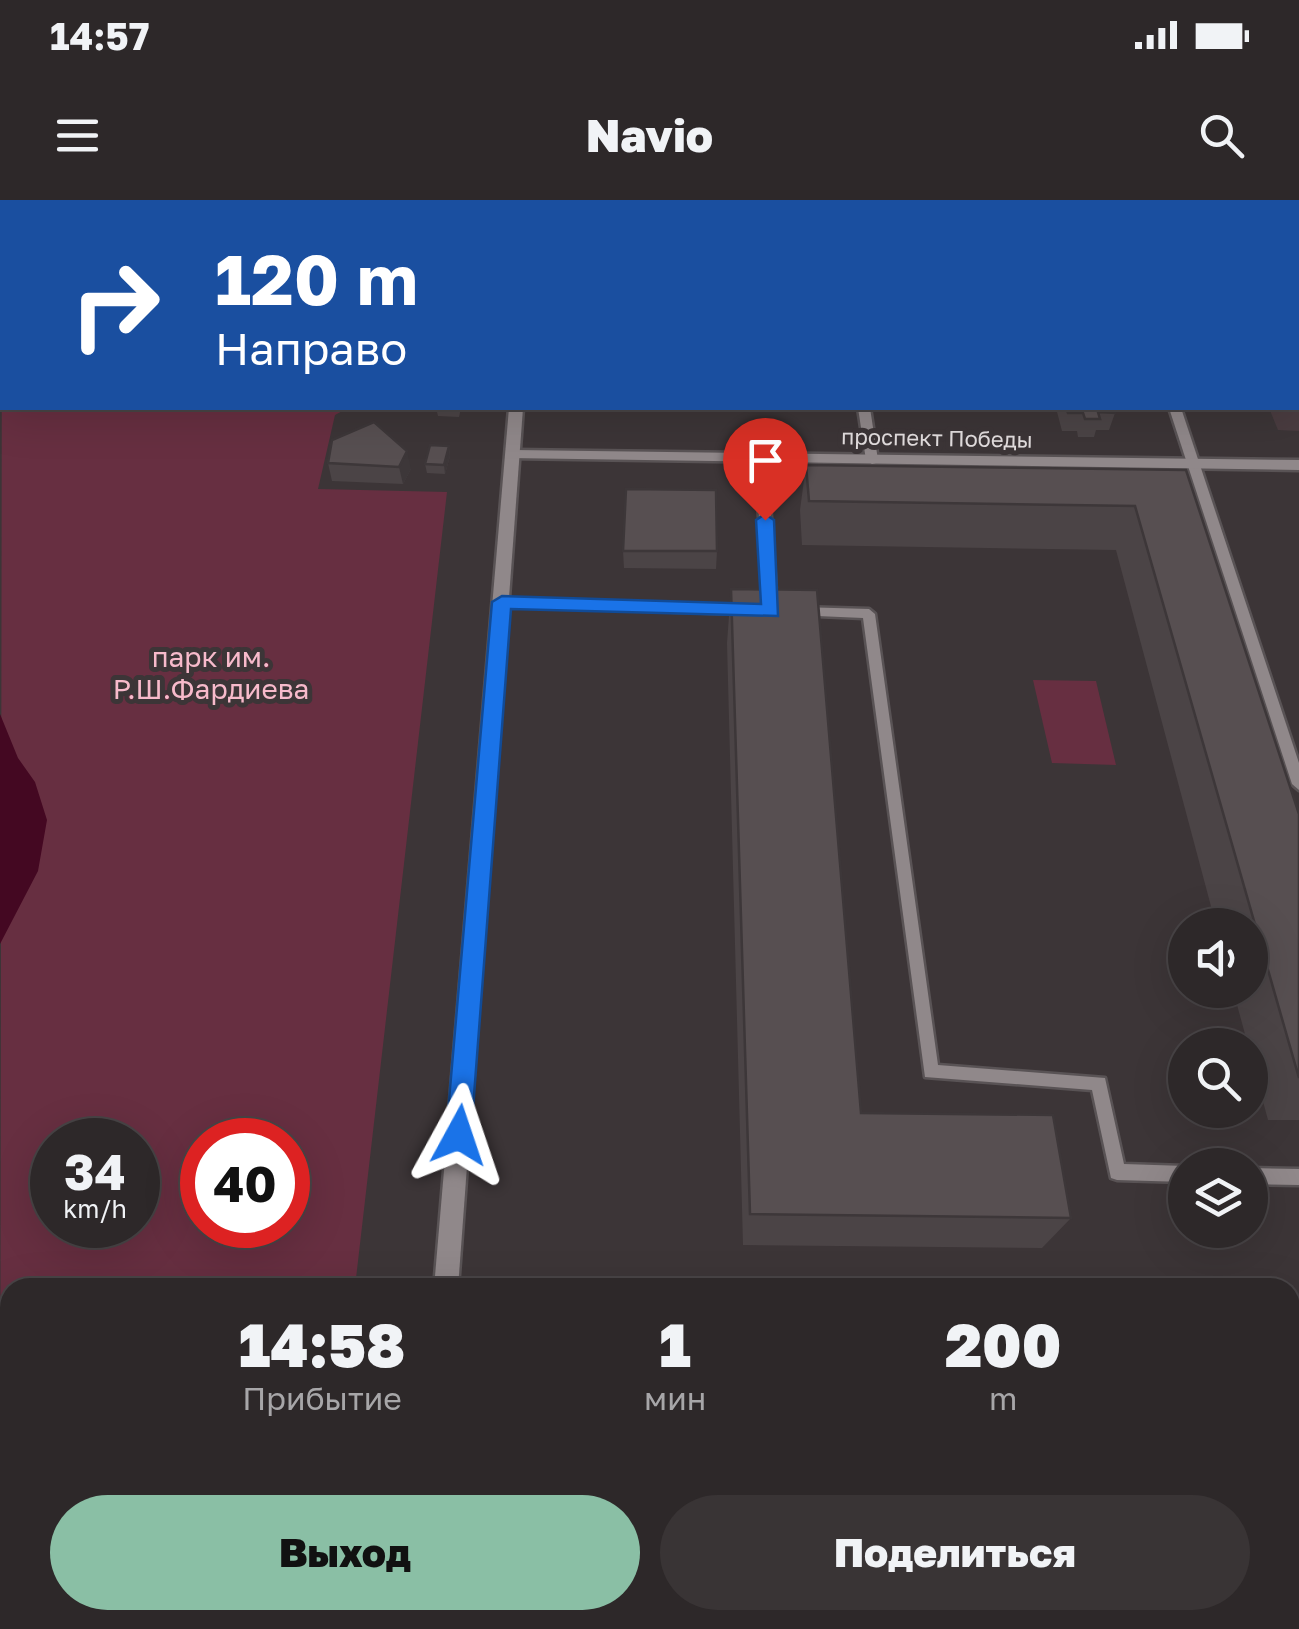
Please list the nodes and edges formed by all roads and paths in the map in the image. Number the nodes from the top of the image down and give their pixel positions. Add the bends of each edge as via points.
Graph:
1 (516, 410) edge
2 (864, 410) edge
3 (1176, 410) edge
4 (514, 455) junction
5 (760, 458) junction
6 (872, 460) junction
7 (1192, 464) junction
8 (1299, 465) edge
9 (502, 602) junction
10 (771, 611) junction
11 (1299, 784) edge
12 (1168, 1173) edge
13 (1268, 1176) edge
14 (1299, 1177) edge
15 (447, 1278) edge

1 - 4 street
2 - 6 lane
3 - 7 lane
4 - 5 street, проспект Победы
4 - 9 street
5 - 6 street, проспект Победы via 818,466
5 - 10 lane
6 - 7 street, проспект Победы via 1044,468
7 - 8 street, проспект Победы
7 - 11 lane
9 - 10 lane
9 - 15 street
10 - 12 lane via 869,614 930,1072 1100,1082 1118,1172
13 - 14 lane

